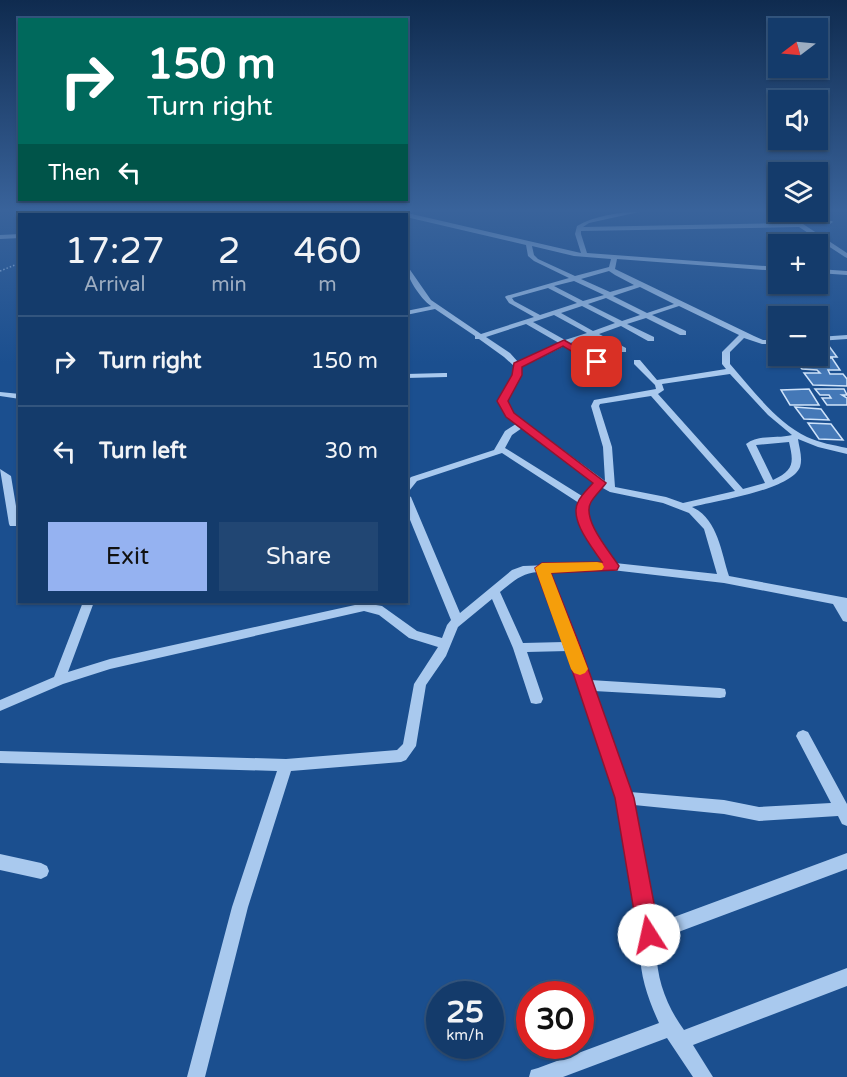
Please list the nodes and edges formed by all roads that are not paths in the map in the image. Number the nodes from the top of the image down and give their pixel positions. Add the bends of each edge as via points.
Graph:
1 (541, 262) edge
2 (613, 262) edge
3 (686, 262) edge
4 (612, 268) junction
5 (768, 268) edge
6 (408, 270) edge
7 (828, 272) edge
8 (847, 273) edge
9 (574, 278) junction
10 (547, 285) junction
11 (640, 285) junction
12 (608, 295) junction
13 (582, 304) junction
14 (679, 304) junction
15 (435, 308) junction
16 (408, 312) edge
17 (554, 312) junction
18 (646, 315) junction
19 (539, 317) junction
20 (526, 321) junction
21 (620, 324) junction
22 (592, 333) junction
23 (683, 333) dead end
24 (743, 335) junction
25 (478, 337) junction
26 (847, 337) edge
27 (828, 338) edge
28 (651, 339) dead end
29 (768, 342) edge
30 (564, 343) junction
31 (623, 350) dead end
32 (637, 362) dead end
33 (518, 366) junction
34 (613, 371) dead end
35 (732, 371) junction
36 (444, 375) dead end
37 (408, 376) edge
38 (656, 383) junction
39 (0, 393) edge
40 (653, 393) junction
41 (18, 397) edge
42 (522, 424) junction
43 (795, 437) junction
44 (501, 449) junction
45 (847, 451) edge
46 (0, 472) edge
47 (408, 484) edge
48 (771, 485) junction
49 (605, 486) junction
50 (741, 492) junction
51 (584, 502) junction
52 (684, 506) junction
53 (409, 511) edge
54 (14, 524) dead end
55 (612, 566) junction
56 (542, 568) junction
57 (724, 579) junction
58 (494, 592) junction
59 (842, 601) edge
60 (88, 603) edge
61 (847, 618) edge
62 (457, 620) junction
63 (446, 644) junction
64 (572, 646) junction
65 (519, 648) junction
66 (59, 680) junction
67 (585, 685) junction
68 (720, 693) dead end
69 (536, 699) dead end
70 (0, 706) edge
71 (803, 736) dead end
72 (0, 758) edge
73 (286, 765) junction
74 (625, 798) junction
75 (844, 814) edge
76 (0, 861) edge
77 (847, 861) edge
78 (41, 871) dead end
79 (649, 935) junction
80 (847, 977) edge
81 (675, 1034) junction
82 (196, 1077) edge
83 (538, 1077) edge
84 (704, 1077) edge

1 - 9 street
2 - 4 street
3 - 5 street
4 - 9 street
4 - 11 street
6 - 15 street
7 - 8 street
9 - 10 street
9 - 12 street
10 - 13 street
10 - 19 street via 508,299
11 - 12 street
11 - 14 street
12 - 13 street
12 - 18 street
13 - 17 street
13 - 21 street
14 - 18 street
14 - 24 street
15 - 16 street
15 - 25 street
17 - 19 street
17 - 22 street
18 - 21 street
18 - 23 street
19 - 20 street
20 - 25 street
20 - 30 street
21 - 22 street
21 - 28 street
22 - 30 street
22 - 31 street
24 - 29 street
24 - 35 street via 726,352 726,364
25 - 33 street
26 - 27 street
30 - 33 street
30 - 34 street
32 - 38 street
33 - 42 street via 503,401 510,415
35 - 38 street
35 - 43 street
36 - 37 street
38 - 40 street via 660,391
39 - 41 street
40 - 49 street via 595,404 611,458
40 - 50 street
42 - 44 street via 508,433
42 - 49 street
43 - 45 street
43 - 48 street via 797,467
43 - 48 street via 751,444
44 - 47 street via 484,458 424,475
44 - 51 street
46 - 54 street via 6,476
48 - 50 street
49 - 51 street
49 - 52 street
50 - 52 street
51 - 55 street via 584,522
52 - 57 street via 709,528
53 - 62 street
55 - 56 street
55 - 57 street
56 - 58 street via 521,571
56 - 64 street
57 - 59 street
58 - 62 street
58 - 65 street
59 - 61 street
60 - 66 street
62 - 63 street
63 - 66 street via 418,636 387,613 364,607 166,650
63 - 73 street via 420,684 410,746 401,756
64 - 65 street
64 - 67 street
65 - 69 street
66 - 70 street
67 - 68 street
67 - 74 street
71 - 75 street
72 - 73 street
73 - 82 street via 240,907
74 - 75 street via 759,814
74 - 79 street
76 - 78 street
77 - 79 street
79 - 81 street via 648,972
80 - 81 street
81 - 83 street
81 - 84 street

